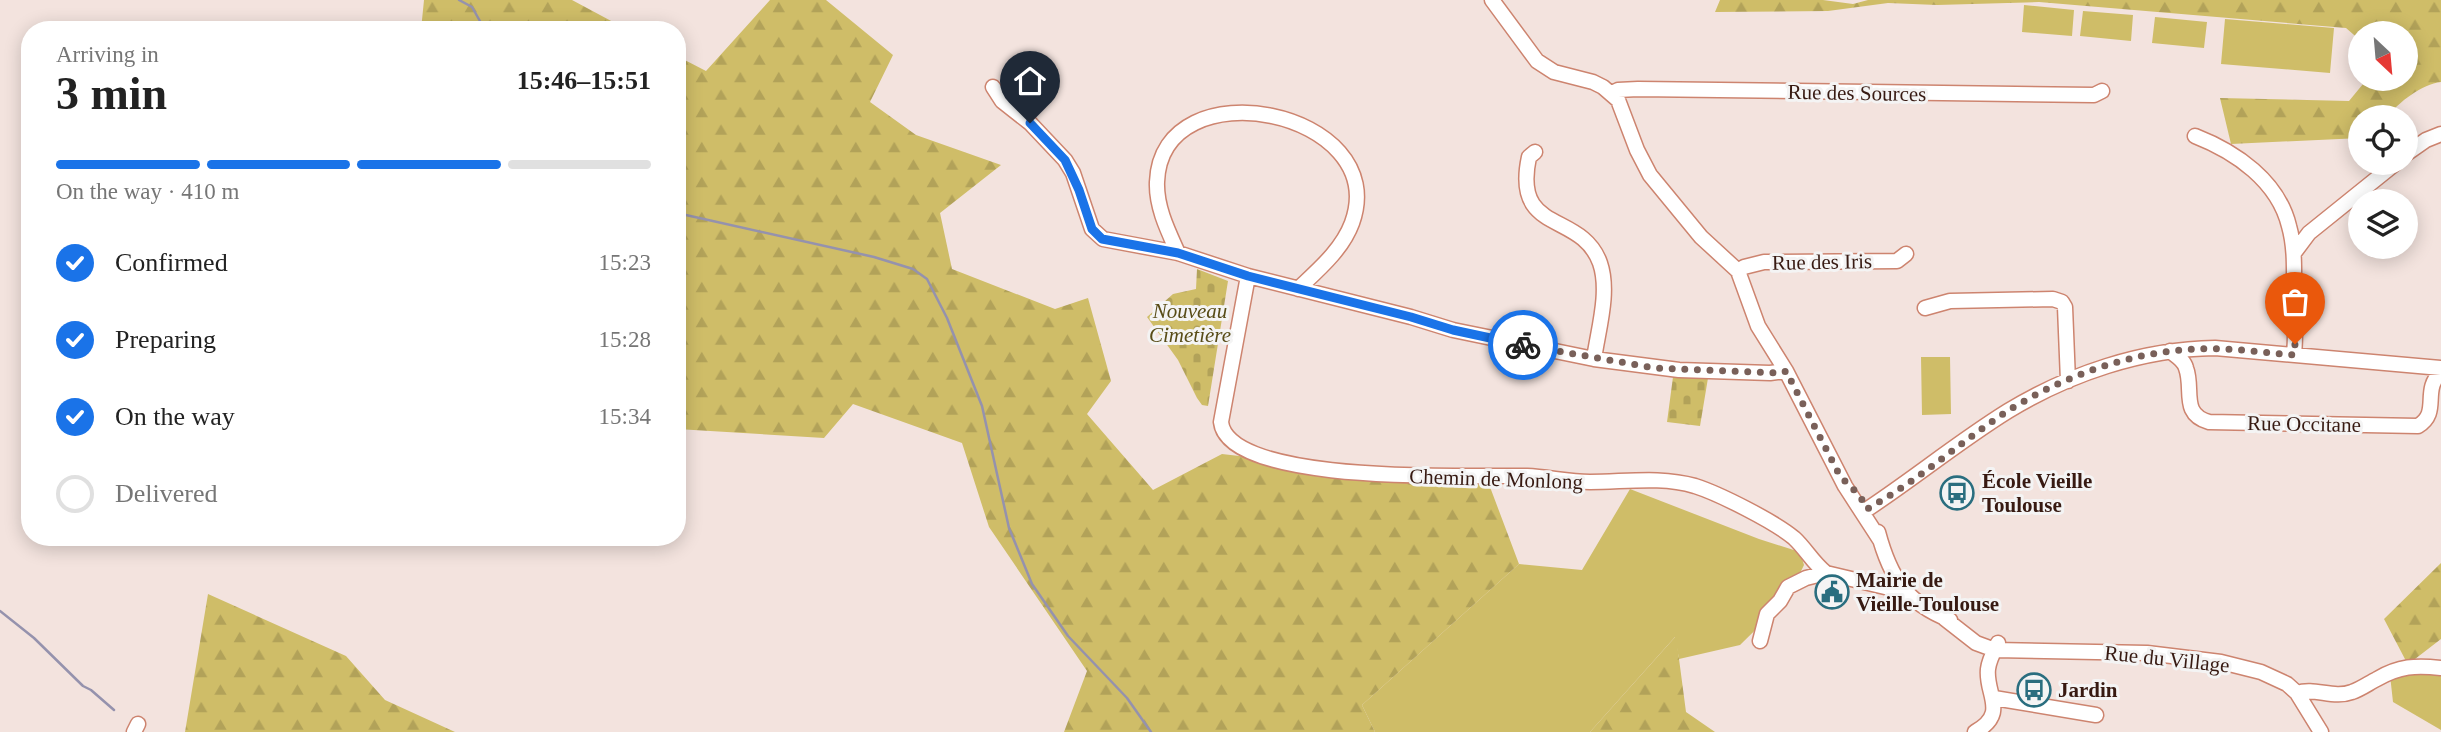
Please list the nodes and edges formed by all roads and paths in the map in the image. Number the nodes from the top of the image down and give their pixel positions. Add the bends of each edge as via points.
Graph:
1 (1492, 0) edge
2 (992, 87) dead end
3 (2102, 91) dead end
4 (1612, 93) junction
5 (2441, 134) edge
6 (2195, 136) dead end
7 (2418, 146) edge
8 (1535, 152) dead end
9 (2381, 175) edge
10 (2290, 227) junction
11 (2309, 233) junction
12 (1178, 253) junction
13 (2294, 253) junction
14 (1906, 254) dead end
15 (1740, 270) junction
16 (1248, 276) junction
17 (1298, 289) junction
18 (1925, 308) dead end
19 (2196, 349) junction
20 (2170, 351) junction
21 (2294, 355) junction
22 (1594, 359) junction
23 (2418, 367) junction
24 (2186, 368) junction
25 (2441, 370) edge
26 (1786, 371) junction
27 (2068, 381) junction
28 (2431, 386) junction
29 (1865, 510) junction
30 (1826, 573) junction
31 (1906, 592) junction
32 (1760, 641) dead end
33 (1996, 646) junction
34 (2441, 668) edge
35 (2297, 693) junction
36 (1994, 698) junction
37 (2096, 715) dead end
38 (1980, 729) edge
39 (2321, 732) edge

1 - 4 street via 1537,61
2 - 12 street via 1065,160 1097,236
3 - 4 street, Rue des Sources via 1638,89
4 - 15 street, Rue du Village via 1650,175 1701,237
5 - 7 street
6 - 10 street via 2255,171 2271,189
8 - 22 street via 1527,165 1529,198 1545,217 1583,238 1603,272
9 - 11 street
10 - 11 street
10 - 13 street
11 - 13 street
12 - 16 street
12 - 17 street via 1158,200 1157,181 1160,163 1175,138 1201,121 1228,113 1288,120 1327,141 1346,163 1356,201 1352,224 1336,250
13 - 21 street
14 - 15 street, Rue des Iris via 1897,261 1764,262
15 - 26 street, Rue du Village via 1758,326
16 - 17 street
16 - 30 street, Chemin de Monlong via 1221,422 1222,431 1235,446 1286,462 1372,476 1528,476 1695,486 1777,526
17 - 22 street via 1476,336
18 - 27 street via 1950,301 2062,302
19 - 20 street
19 - 21 street
19 - 24 street
20 - 24 street
20 - 27 street
21 - 23 street
22 - 26 street via 1679,370
23 - 25 street
23 - 28 street
24 - 28 street, Rue Occitane via 2194,414 2209,422 2418,426 2429,414
25 - 28 street, Rue Occitane
26 - 29 street, Rue du Village via 1840,476 1860,496
27 - 29 street via 2006,412
29 - 31 street, Rue du Village
30 - 31 street
30 - 32 street via 1788,587 1767,614
31 - 33 street, Rue du Village via 1976,643
33 - 35 street, Rue du Village via 2147,653 2221,662 2275,677
33 - 36 street via 1988,673
34 - 35 street via 2397,668 2353,692
35 - 39 street
36 - 37 street
36 - 38 street via 1992,714

